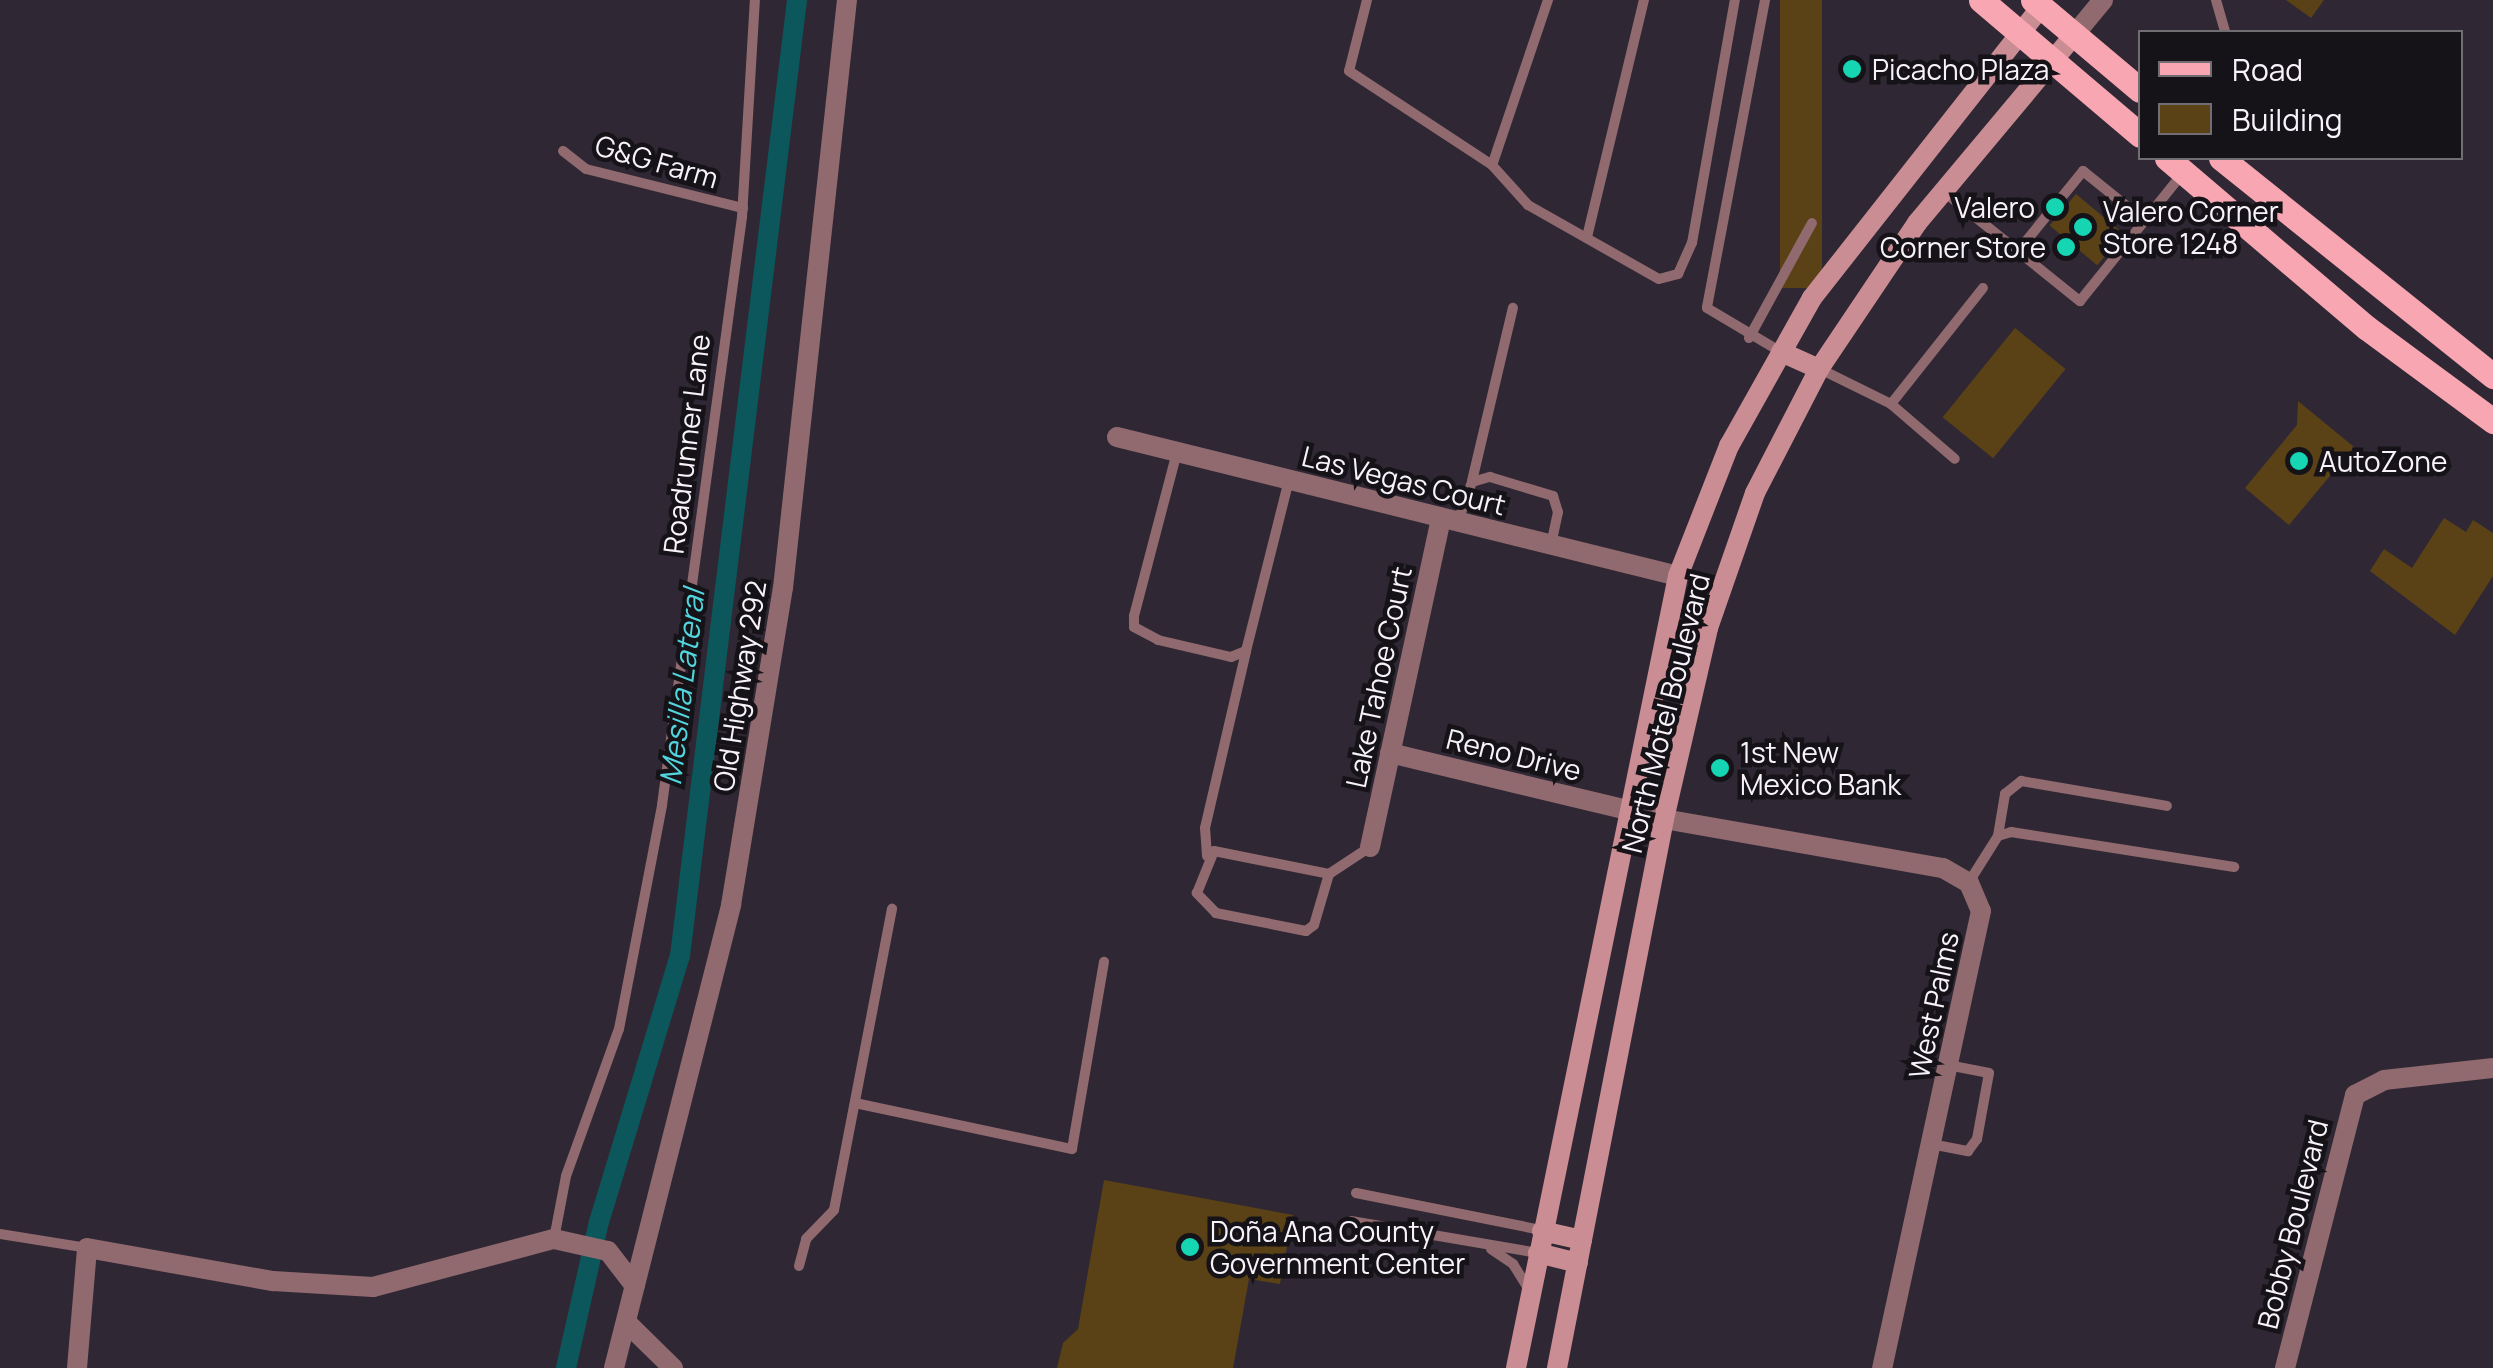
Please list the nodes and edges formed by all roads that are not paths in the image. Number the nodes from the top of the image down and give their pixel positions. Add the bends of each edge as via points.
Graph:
1 (755, 0) edge
2 (847, 0) edge
3 (1366, 0) edge
4 (1548, 0) edge
5 (1644, 0) edge
6 (1735, 0) edge
7 (1765, 0) edge
8 (1981, 0) edge
9 (2103, 0) edge
10 (2216, 0) edge
11 (2040, 2) edge
12 (2224, 30) edge
13 (2020, 32) junction
14 (2074, 34) junction
15 (2052, 60) junction
16 (2138, 88) edge
17 (2138, 133) edge
18 (562, 151) dead end
19 (2223, 160) edge
20 (1492, 165) junction
21 (2176, 165) edge
22 (1944, 192) junction
23 (743, 208) junction
24 (2144, 221) junction
25 (1812, 223) dead end
26 (1587, 238) junction
27 (2018, 252) junction
28 (1983, 288) dead end
29 (2393, 298) junction
30 (1512, 308) dead end
31 (2368, 328) junction
32 (1749, 338) junction
33 (1781, 352) junction
34 (1819, 368) junction
35 (2493, 376) edge
36 (1891, 404) junction
37 (2493, 422) edge
38 (1117, 437) dead end
39 (1177, 452) junction
40 (1954, 459) dead end
41 (1289, 480) junction
42 (1472, 482) junction
43 (1449, 520) junction
44 (1551, 545) junction
45 (1678, 576) junction
46 (1246, 651) junction
47 (1390, 753) junction
48 (2167, 806) dead end
49 (1625, 809) junction
50 (1664, 819) junction
51 (1998, 836) junction
52 (1370, 847) joint
53 (1208, 856) junction
54 (2234, 868) dead end
55 (1329, 874) junction
56 (1969, 883) junction
57 (892, 909) dead end
58 (1104, 962) dead end
59 (1948, 1065) junction
60 (2493, 1068) edge
61 (854, 1102) junction
62 (1930, 1144) junction
63 (1356, 1193) dead end
64 (1351, 1222) dead end
65 (1542, 1231) junction
66 (0, 1234) edge
67 (1582, 1240) junction
68 (561, 1241) junction
69 (87, 1248) junction
70 (1490, 1249) junction
71 (1538, 1253) junction
72 (1578, 1262) junction
73 (798, 1266) dead end
74 (635, 1286) junction
75 (1530, 1295) junction
76 (626, 1322) junction
77 (77, 1368) edge
78 (614, 1368) edge
79 (674, 1368) edge
80 (1516, 1368) edge
81 (1558, 1368) edge
82 (1882, 1368) edge
83 (2285, 1368) edge

1 - 23 lane, Roadrunner Lane
2 - 74 street, Old Highway 292 via 783,588 737,870
3 - 20 lane via 1349,71
4 - 20 lane
5 - 26 lane
6 - 26 lane via 1692,243 1678,274 1649,276
7 - 32 lane via 1707,308
8 - 13 main road
9 - 14 street, North Motel Boulevard
10 - 12 lane
11 - 13 main road, North Motel Boulevard
11 - 14 main road
13 - 15 main road
13 - 33 main road, North Motel Boulevard via 1812,298
14 - 15 main road, North Motel Boulevard
14 - 16 main road
15 - 17 main road
15 - 22 main road, North Motel Boulevard
18 - 23 lane, G&G Farm via 586,169
19 - 29 main road
20 - 26 lane via 1528,205
21 - 24 lane
21 - 31 main road
22 - 27 lane
22 - 34 main road, North Motel Boulevard
23 - 68 lane, Roadrunner Lane via 708,500 640,928 619,1029 566,1176
24 - 27 lane via 2080,301
24 - 27 lane via 2083,171
25 - 32 lane
28 - 36 lane
29 - 31 main road
29 - 35 main road
30 - 42 lane
31 - 37 main road
32 - 33 lane
33 - 34 main road
33 - 45 main road, North Motel Boulevard via 1729,446
34 - 36 lane
34 - 50 main road, North Motel Boulevard via 1755,494 1714,612
36 - 40 lane
38 - 39 street, Las Vegas Court
39 - 41 street, Las Vegas Court
39 - 46 lane via 1134,627 1231,657
41 - 43 street, Las Vegas Court
41 - 46 lane
42 - 43 lane
42 - 44 lane via 1490,477 1553,496 1558,512
43 - 44 street, Las Vegas Court
43 - 47 street, Lake Tahoe Court
44 - 45 street, Las Vegas Court
45 - 49 main road, North Motel Boulevard
46 - 53 lane via 1206,828
47 - 49 street, Reno Drive
47 - 52 street, Lake Tahoe Court
48 - 51 lane via 2021,781 2005,794
49 - 50 street
49 - 65 main road, North Motel Boulevard
50 - 56 street via 1943,868
50 - 67 main road, North Motel Boulevard
51 - 54 lane via 2030,833
51 - 56 lane
52 - 55 lane
53 - 55 lane via 1224,849
53 - 55 lane via 1197,893 1206,908 1298,932 1314,924
56 - 59 street, West Palms via 1981,911
57 - 61 lane
58 - 61 lane via 1072,1148
59 - 62 street, West Palms
59 - 62 lane via 1989,1073 1977,1139 1968,1151
60 - 83 street, Bobby Boulevard via 2384,1080 2356,1095
61 - 73 lane via 834,1210 806,1239
62 - 82 street, West Palms
63 - 65 lane
64 - 70 lane
65 - 67 main road
65 - 71 main road, North Motel Boulevard
66 - 69 lane
67 - 72 main road, North Motel Boulevard
68 - 69 street via 373,1286 273,1281
68 - 74 street via 608,1251
69 - 77 street
70 - 71 lane
70 - 75 lane via 1524,1278
71 - 72 main road
71 - 75 main road, North Motel Boulevard
72 - 81 main road, North Motel Boulevard
74 - 76 street, Old Highway 292
75 - 80 main road, North Motel Boulevard
76 - 78 street, Old Highway 292
76 - 79 street

